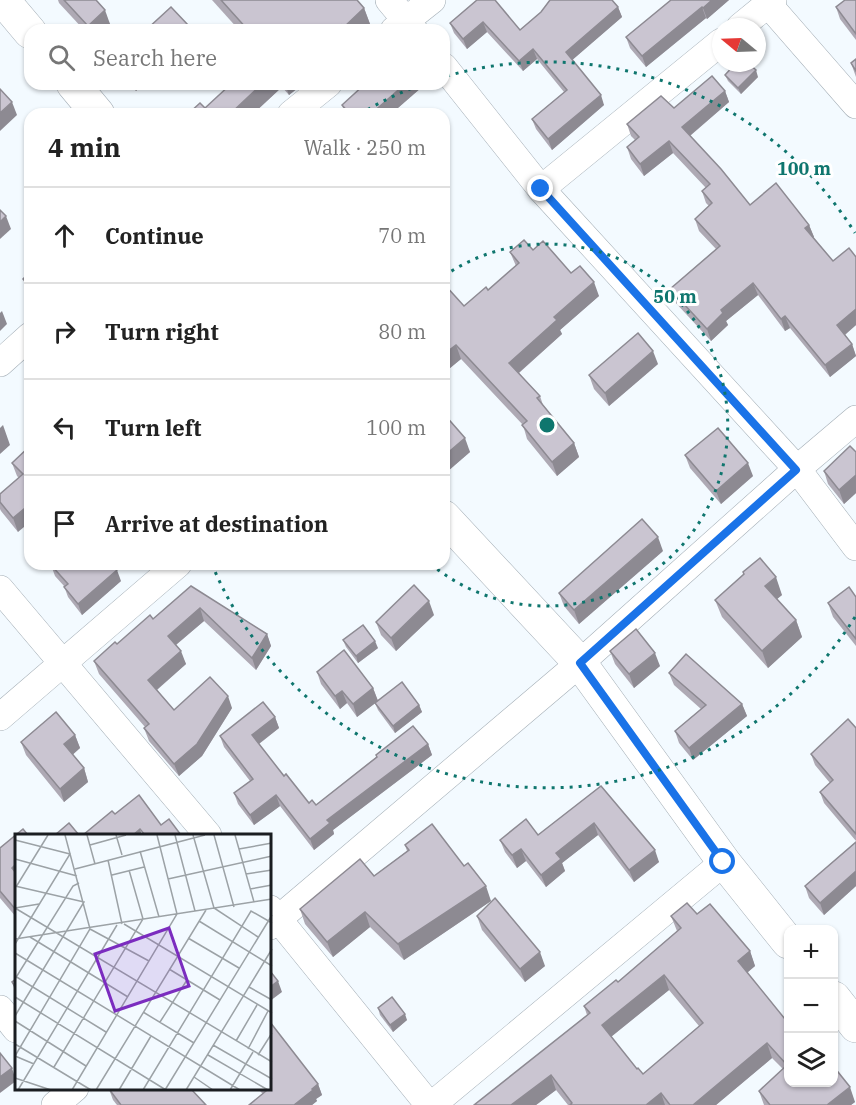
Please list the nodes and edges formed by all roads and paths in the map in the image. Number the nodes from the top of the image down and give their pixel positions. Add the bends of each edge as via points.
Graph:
1 (3, 0) edge
2 (432, 0) edge
3 (770, 2) edge
4 (751, 18) edge
5 (401, 20) edge
6 (24, 25) edge
7 (712, 49) edge
8 (450, 75) edge
9 (78, 90) edge
10 (321, 90) edge
11 (856, 105) edge
12 (93, 108) edge
13 (298, 108) edge
14 (541, 189) junction
15 (24, 341) edge
16 (0, 363) edge
17 (856, 419) edge
18 (796, 470) junction
19 (450, 523) edge
20 (856, 547) edge
21 (171, 570) edge
22 (0, 589) edge
23 (63, 663) junction
24 (580, 663) junction
25 (0, 717) edge
26 (207, 834) edge
27 (723, 862) junction
28 (273, 918) edge
29 (784, 936) edge
30 (838, 1003) edge
31 (0, 1009) edge
32 (856, 1026) edge
33 (15, 1028) edge
34 (430, 1105) edge

1 - 6 street
2 - 5 street
3 - 4 street
3 - 11 street
7 - 14 street
8 - 14 street
9 - 12 street
10 - 13 street
14 - 18 street
15 - 16 street
17 - 18 street
18 - 20 street
18 - 24 street
19 - 24 street
21 - 23 street
22 - 23 street
23 - 25 street
23 - 26 street
24 - 27 street
24 - 28 street
27 - 29 street
27 - 34 street
28 - 34 street
30 - 32 street
31 - 33 street

